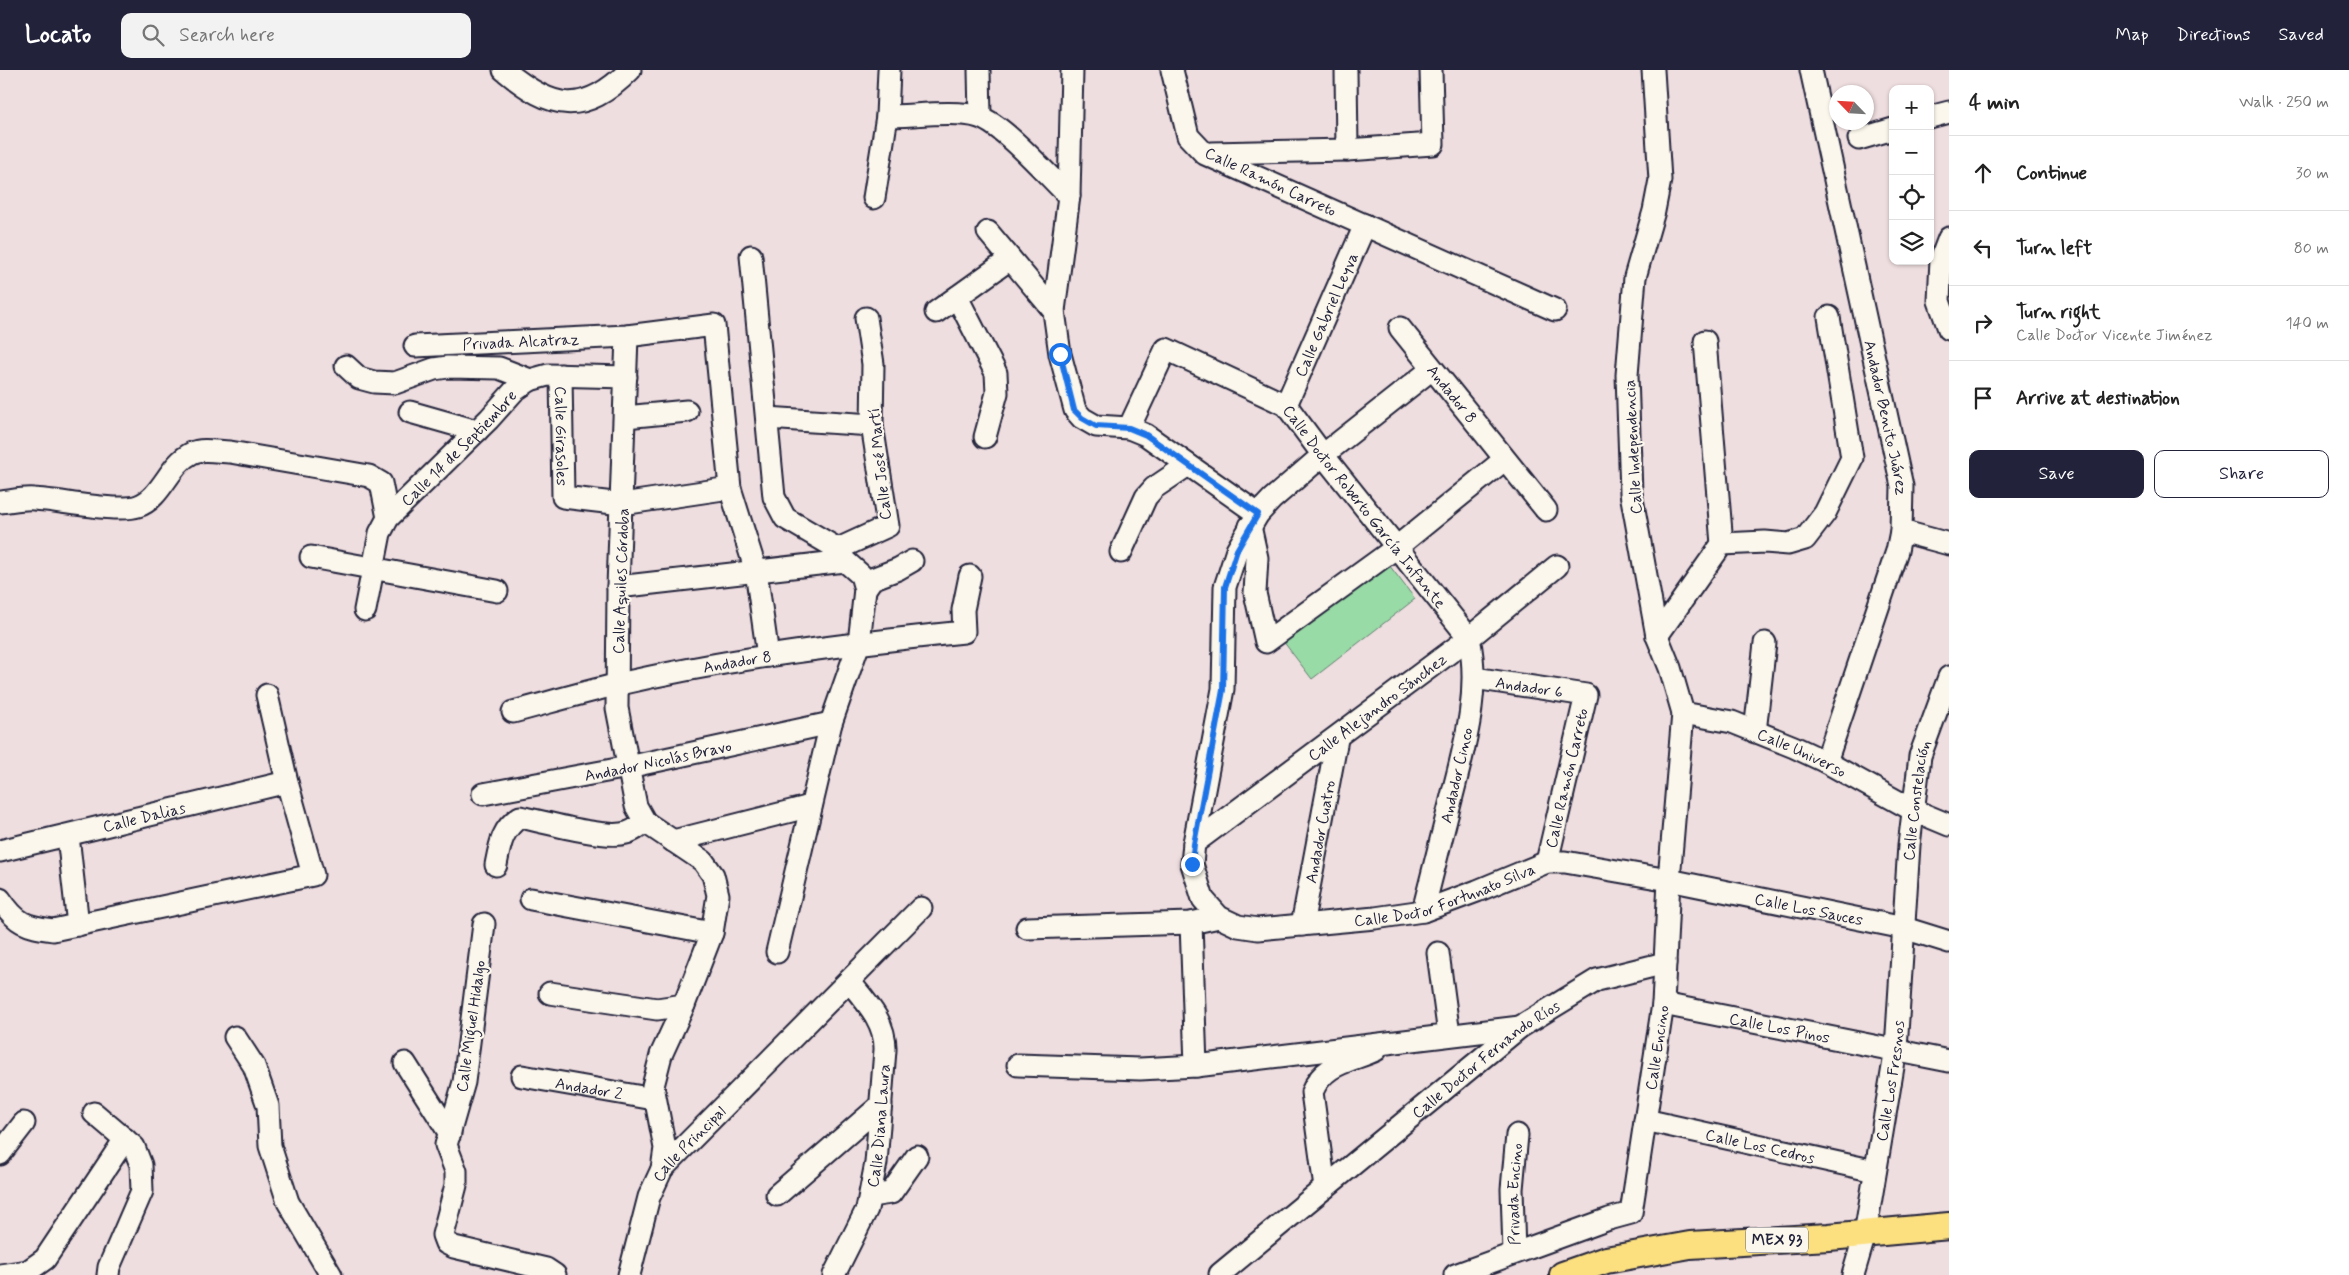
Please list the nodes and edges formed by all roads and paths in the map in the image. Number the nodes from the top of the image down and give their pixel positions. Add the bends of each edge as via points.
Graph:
1 (504, 70) edge
2 (630, 70) edge
3 (890, 70) edge
4 (979, 70) edge
5 (1072, 70) edge
6 (1172, 70) edge
7 (1346, 70) edge
8 (1430, 70) edge
9 (1653, 70) edge
10 (1811, 70) edge
11 (1949, 112) edge
12 (887, 116) junction
13 (1934, 116) edge
14 (980, 117) junction
15 (1890, 130) edge
16 (1859, 139) dead end
17 (1347, 150) junction
18 (1205, 154) junction
19 (1069, 196) junction
20 (874, 198) dead end
21 (1365, 225) junction
22 (988, 232) dead end
23 (1949, 238) edge
24 (751, 256) dead end
25 (1010, 259) junction
26 (957, 296) junction
27 (1555, 310) dead end
28 (936, 312) dead end
29 (1054, 312) junction
30 (1829, 317) dead end
31 (866, 318) dead end
32 (1400, 328) dead end
33 (1949, 329) edge
34 (627, 336) junction
35 (1706, 341) dead end
36 (415, 346) dead end
37 (346, 366) dead end
38 (1432, 369) junction
39 (562, 376) junction
40 (626, 377) junction
41 (530, 380) junction
42 (1286, 405) junction
43 (687, 411) dead end
44 (410, 412) dead end
45 (625, 417) junction
46 (767, 418) junction
47 (872, 425) junction
48 (1129, 428) junction
49 (477, 431) junction
50 (984, 437) dead end
51 (1323, 455) junction
52 (1504, 460) junction
53 (1188, 465) junction
54 (730, 488) junction
55 (0, 502) edge
56 (622, 504) junction
57 (1546, 510) dead end
58 (388, 518) junction
59 (1254, 520) junction
60 (1901, 531) junction
61 (1722, 544) junction
62 (1949, 544) edge
63 (1397, 547) junction
64 (1121, 552) dead end
65 (842, 555) junction
66 (311, 557) dead end
67 (912, 561) dead end
68 (1557, 566) dead end
69 (374, 568) junction
70 (756, 571) junction
71 (970, 576) dead end
72 (618, 587) junction
73 (865, 589) junction
74 (497, 590) dead end
75 (365, 610) dead end
76 (1657, 636) junction
77 (1469, 638) junction
78 (859, 643) junction
79 (1765, 644) dead end
80 (768, 656) junction
81 (1949, 677) edge
82 (1474, 678) junction
83 (616, 684) junction
84 (267, 695) dead end
85 (1586, 695) joint
86 (513, 712) dead end
87 (1684, 714) junction
88 (831, 723) junction
89 (1940, 724) edge
90 (1755, 732) junction
91 (1336, 739) junction
92 (1826, 762) junction
93 (628, 767) junction
94 (287, 782) junction
95 (483, 794) dead end
96 (812, 806) junction
97 (1913, 810) junction
98 (645, 822) junction
99 (1949, 825) edge
100 (68, 836) junction
101 (673, 841) junction
102 (1194, 844) junction
103 (0, 851) edge
104 (1547, 862) junction
105 (496, 865) dead end
106 (1669, 880) junction
107 (0, 899) edge
108 (531, 900) dead end
109 (921, 908) dead end
110 (1423, 911) junction
111 (1220, 917) junction
112 (1191, 922) junction
113 (484, 924) dead end
114 (78, 925) junction
115 (1302, 925) junction
116 (1027, 928) dead end
117 (1904, 928) junction
118 (712, 933) junction
119 (1949, 942) edge
120 (777, 952) dead end
121 (1438, 953) dead end
122 (1665, 963) junction
123 (850, 981) junction
124 (550, 993) dead end
125 (1663, 1004) junction
126 (684, 1005) junction
127 (1520, 1027) junction
128 (1449, 1035) junction
129 (235, 1037) dead end
130 (1397, 1040) junction
131 (1896, 1049) junction
132 (1949, 1061) edge
133 (405, 1063) dead end
134 (1018, 1065) dead end
135 (1196, 1066) junction
136 (522, 1076) dead end
137 (654, 1099) junction
138 (881, 1105) junction
139 (94, 1113) dead end
140 (1645, 1120) junction
141 (24, 1123) dead end
142 (450, 1134) junction
143 (1517, 1135) dead end
144 (125, 1139) junction
145 (0, 1154) edge
146 (917, 1156) dead end
147 (662, 1169) junction
148 (1875, 1171) junction
149 (1325, 1188) junction
150 (777, 1195) dead end
151 (870, 1196) junction
152 (1949, 1226) edge
153 (1864, 1234) junction
154 (1514, 1253) junction
155 (1609, 1267) edge
156 (1220, 1274) edge
157 (0, 1275) edge
158 (108, 1275) edge
159 (331, 1275) edge
160 (555, 1275) edge
161 (629, 1275) edge
162 (834, 1275) edge
163 (1455, 1275) edge
164 (1563, 1275) edge
165 (1853, 1275) edge

1 - 2 street via 536,95 562,104 591,99 615,85
3 - 12 street
4 - 14 street
5 - 19 street
6 - 18 street, Calle Ramón Carreto via 1188,136
7 - 17 street
8 - 17 street via 1433,144
9 - 76 street, Calle Independencia via 1660,180 1635,277 1627,375 1632,493
10 - 60 street, Andador Benito Juárez via 1902,486
11 - 13 street
12 - 14 street
12 - 20 street
14 - 19 street via 996,125
15 - 16 street
17 - 18 street
18 - 21 street, Calle Ramón Carreto
19 - 29 street
21 - 27 street, Calle Ramón Carreto
21 - 42 street, Calle Gabriel Leyva
22 - 25 street
23 - 33 street via 1941,259 1939,301
24 - 46 street
25 - 26 street
25 - 29 street
26 - 28 street
26 - 50 street via 996,372 997,393
29 - 48 street via 1060,354 1074,410 1096,426
30 - 61 street via 1852,458 1825,512 1804,539 1788,544
31 - 47 street, Calle José Martí via 873,364
32 - 38 street, Andador 8
34 - 36 street, Privada Alcatraz
34 - 40 street, Calle Aquiles Córdoba
34 - 54 street, Privada Alcatraz via 714,325
35 - 61 street
37 - 41 street via 359,378 374,382 395,383 448,367 499,368
38 - 51 street
38 - 52 street, Andador 8
39 - 40 street
39 - 41 street via 548,375
39 - 56 street, Calle Girasoles via 563,497
40 - 45 street, Calle Aquiles Córdoba
41 - 49 street, Calle 14 de Septiembre via 514,391
42 - 48 street, Calle Doctor Roberto García Infante via 1166,349
42 - 51 street, Calle Doctor Roberto García Infante
43 - 45 street
44 - 49 street
45 - 56 street, Calle Aquiles Córdoba
46 - 47 street
46 - 65 street via 774,497 778,508 785,518
47 - 65 street, Calle José Martí via 888,526
48 - 53 street via 1146,435
49 - 58 street, Calle 14 de Septiembre
51 - 59 street
51 - 63 street, Calle Doctor Roberto García Infante
52 - 57 street, Andador 8
52 - 63 street
53 - 59 street
53 - 64 street via 1146,497
54 - 56 street
54 - 70 street
55 - 58 street via 33,499 137,507 150,500 192,453 207,451 230,452 369,476 382,483
56 - 72 street, Calle Aquiles Córdoba
58 - 69 street via 380,533
59 - 63 street via 1255,592 1266,642
59 - 102 street via 1237,550 1225,587 1223,690
60 - 62 street
60 - 92 street, Andador Benito Juárez
61 - 76 street
63 - 77 street, Calle Doctor Roberto García Infante
65 - 70 street
65 - 73 street via 861,575
66 - 69 street
67 - 73 street via 872,579
68 - 77 street, Calle Alejandro Sánchez
69 - 74 street
69 - 75 street
70 - 72 street
70 - 80 street
71 - 78 street via 963,610 964,632
72 - 83 street, Calle Aquiles Córdoba
73 - 78 street
76 - 87 street, Calle Independencia
77 - 82 street, Andador Cinco
77 - 91 street, Calle Alejandro Sánchez
78 - 80 street, Andador 8
78 - 88 street
79 - 90 street
80 - 83 street, Andador 8
81 - 89 street, Calle Constelación
82 - 85 street, Andador 6
82 - 110 street, Andador Cinco via 1461,759
83 - 86 street, Andador 8
83 - 93 street, Calle Aquiles Córdoba
84 - 94 street
85 - 104 street, Calle Ramón Carreto
87 - 90 street, Calle Universo via 1732,722
87 - 106 street, Calle Independencia
88 - 93 street, Andador Nicolás Bravo
88 - 96 street
89 - 97 street, Calle Constelación via 1920,756
90 - 92 street, Calle Universo
91 - 102 street, Calle Alejandro Sánchez
91 - 115 street, Andador Cuatro
92 - 97 street, Calle Universo
93 - 95 street, Andador Nicolás Bravo
93 - 98 street, Calle Aquiles Córdoba via 636,806
94 - 100 street, Calle Dalias
94 - 114 street via 313,875
96 - 101 street
96 - 120 street
97 - 99 street, Calle Universo
97 - 117 street, Calle Constelación
98 - 101 street
98 - 105 street via 634,830 612,834 520,817 509,824 502,837
100 - 103 street, Calle Dalias
100 - 114 street
101 - 118 street via 703,862 713,875 718,895
102 - 111 street via 1192,864 1203,899
104 - 106 street, Calle Doctor Fortunato Silva via 1565,862
104 - 110 street, Calle Doctor Fortunato Silva
106 - 117 street, Calle Los Sauces
106 - 122 street, Calle Encino
107 - 114 street via 10,913 27,926 53,930
108 - 118 street
109 - 123 street
110 - 115 street, Calle Doctor Fortunato Silva
111 - 112 street
111 - 115 street, Calle Doctor Fortunato Silva via 1238,926 1258,929
112 - 116 street
112 - 135 street
113 - 142 street, Calle Miguel Hidalgo via 464,1082
117 - 119 street, Calle Los Sauces
117 - 131 street, Calle Los Fresnos
118 - 126 street
121 - 128 street
122 - 125 street, Calle Encino
122 - 127 street, Calle Doctor Fernando Ríos via 1597,980
123 - 138 street, Calle Diana Laura via 877,1017 886,1036
123 - 147 street, Calle Principal
124 - 126 street via 657,1009
125 - 131 street, Calle Los Pinos
125 - 140 street, Calle Encino
126 - 137 street via 661,1056 653,1086
127 - 128 street
127 - 149 street, Calle Doctor Fernando Ríos
128 - 130 street
129 - 159 street via 254,1066 268,1106 270,1146 288,1202
130 - 135 street
130 - 149 street via 1326,1070 1316,1080 1312,1092
131 - 132 street, Calle Los Pinos
131 - 148 street, Calle Los Fresnos
133 - 142 street
134 - 135 street via 1140,1069
136 - 137 street, Andador 2
137 - 147 street via 664,1148
138 - 150 street
138 - 151 street, Calle Diana Laura
139 - 144 street
140 - 148 street, Calle Los Cedros
140 - 154 street, Calle Encino via 1631,1213
141 - 145 street
142 - 160 street, Calle Miguel Hidalgo via 446,1144 456,1171 456,1185 443,1235 446,1243 546,1269
143 - 154 street, Privada Encino via 1512,1189
144 - 157 street via 45,1259 28,1271
144 - 158 street via 134,1148 141,1166 142,1191
146 - 151 street via 891,1192
147 - 161 street, Calle Principal via 649,1197
148 - 153 street, Calle Los Fresnos
149 - 156 street, Calle Doctor Fernando Ríos
151 - 162 street, Calle Diana Laura via 867,1209
152 - 153 main road, MEX 93
153 - 155 main road, MEX 93 via 1690,1245
153 - 165 street, Calle Los Fresnos
154 - 163 street
155 - 164 main road, MEX 93

